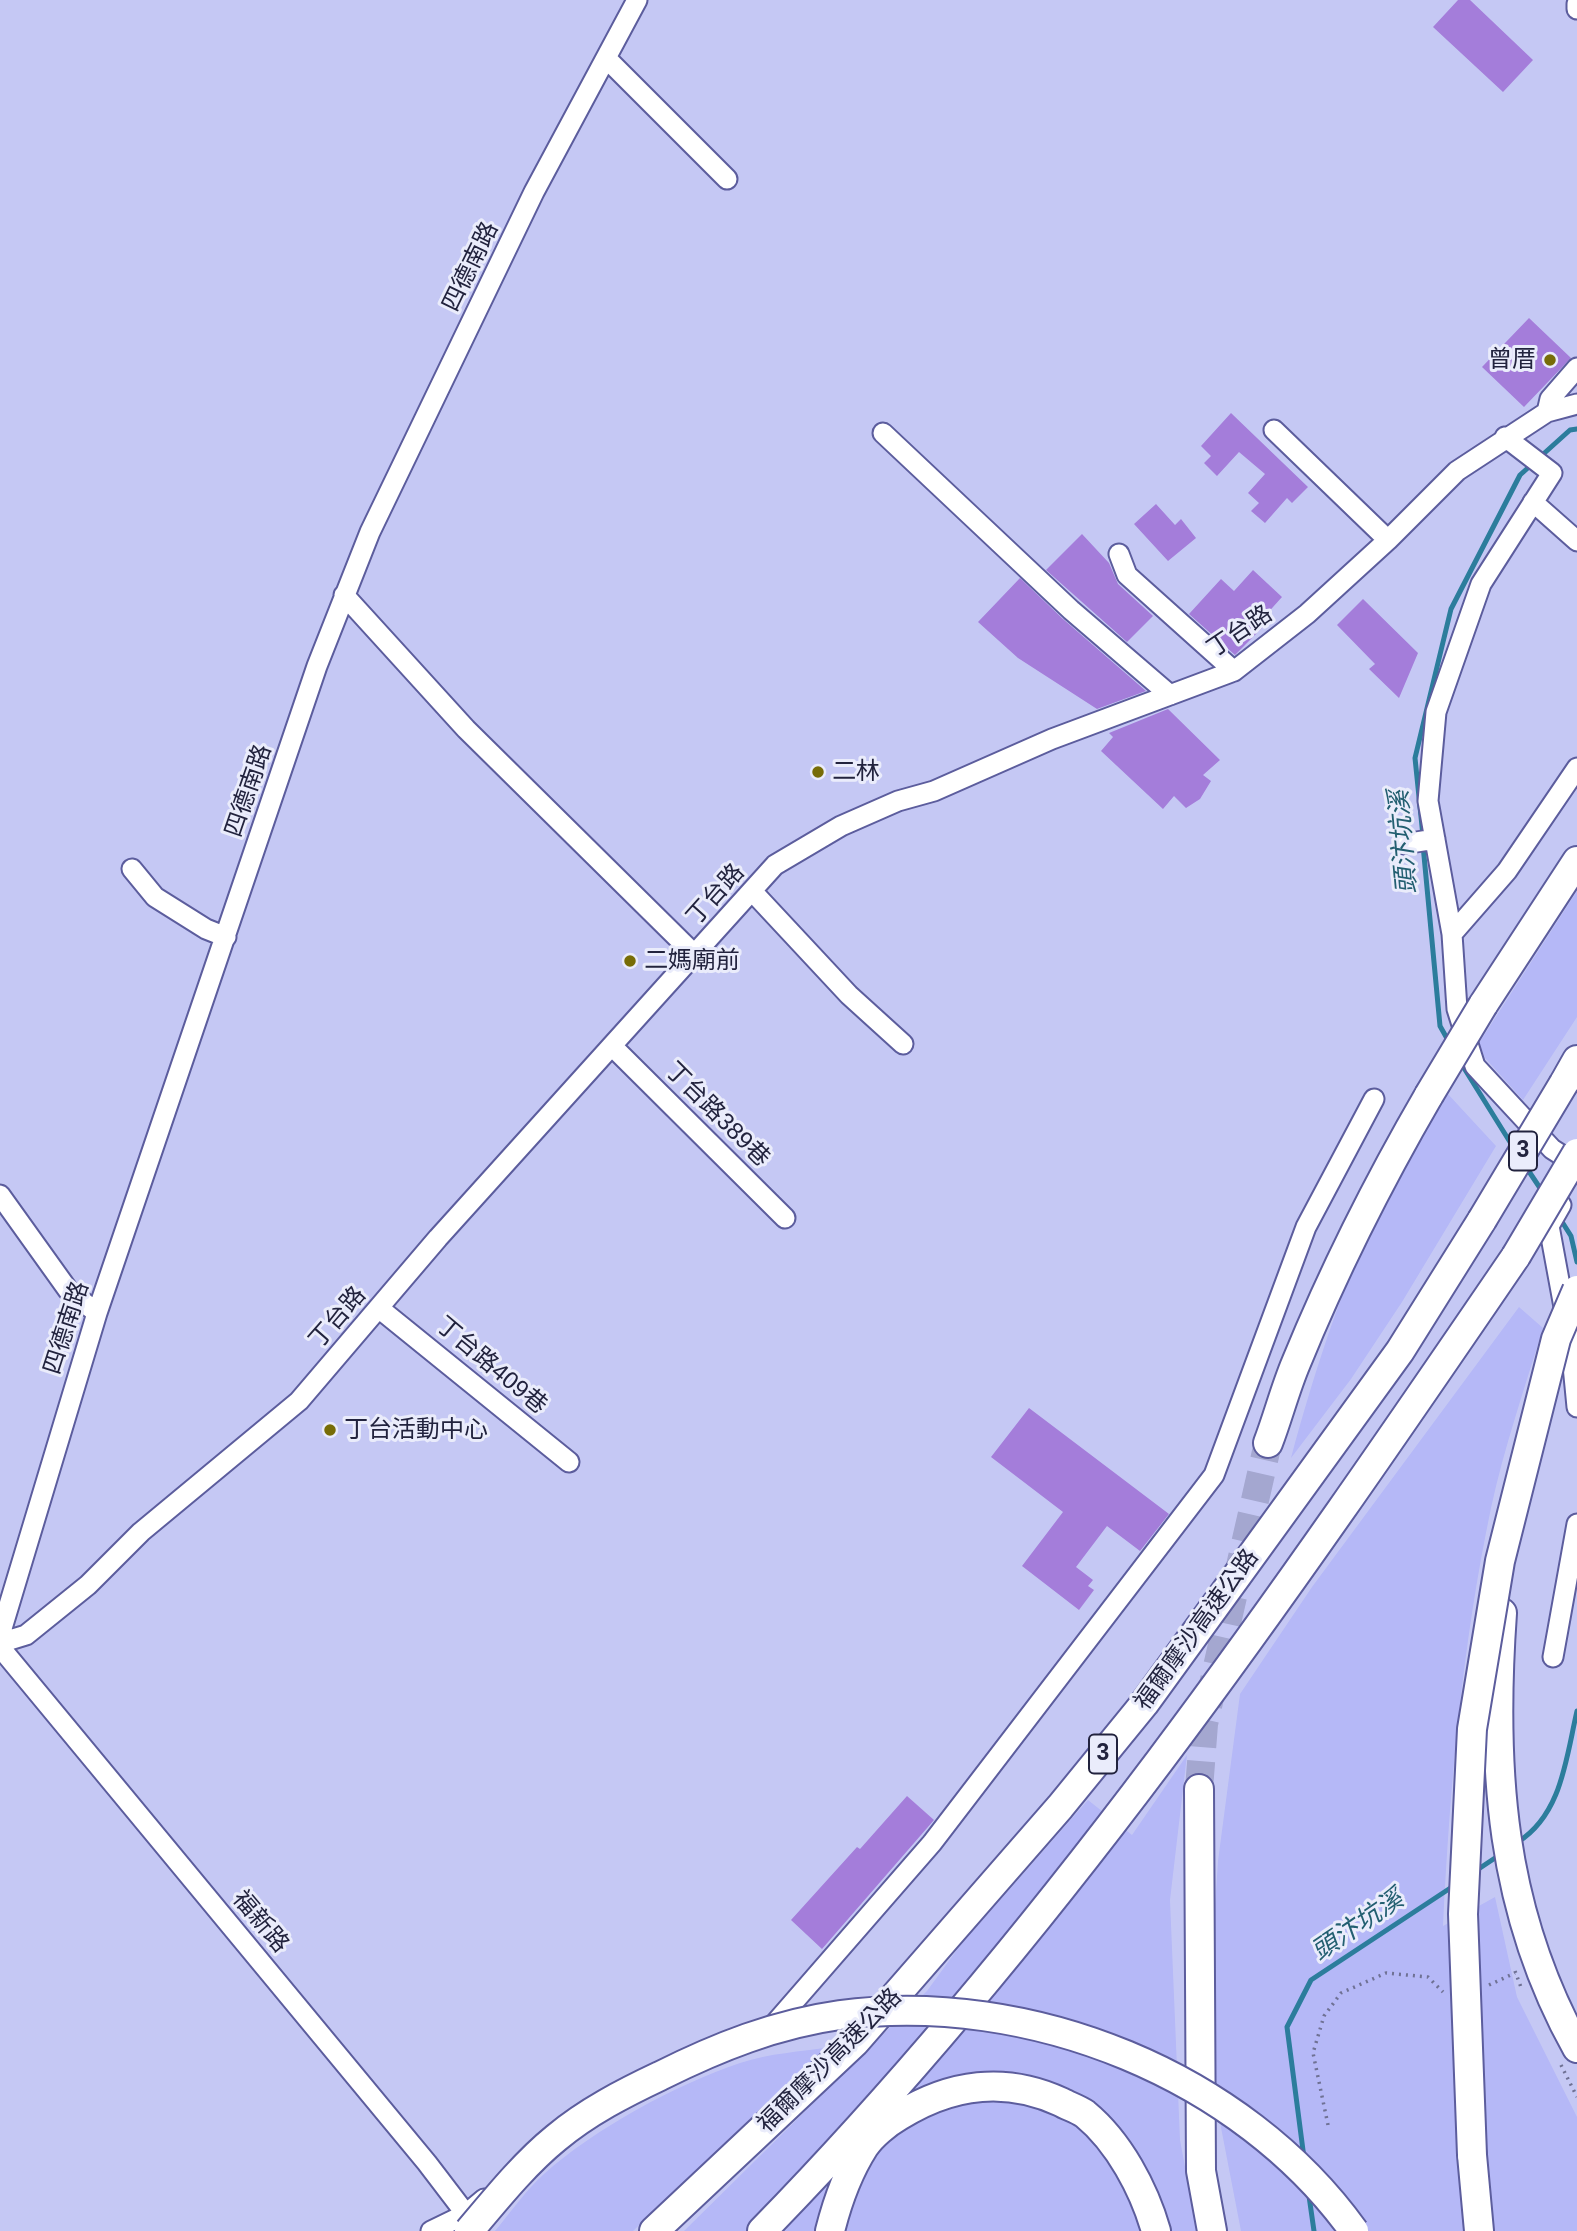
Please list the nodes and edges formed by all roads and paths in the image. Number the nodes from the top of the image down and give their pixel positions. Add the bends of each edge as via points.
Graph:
1 (637, 0) edge
2 (607, 59) junction
3 (727, 179) dead end
4 (1577, 368) edge
5 (1577, 404) edge
6 (1547, 412) junction
7 (1274, 430) dead end
8 (883, 433) dead end
9 (1505, 437) junction
10 (1534, 502) junction
11 (1388, 540) junction
12 (1577, 541) edge
13 (1119, 554) dead end
14 (344, 596) junction
15 (1234, 671) junction
16 (1170, 695) junction
17 (1577, 768) edge
18 (1435, 839) junction
19 (1404, 844) dead end
20 (1577, 861) edge
21 (132, 869) dead end
22 (752, 891) junction
23 (1452, 934) junction
24 (226, 937) junction
25 (695, 955) junction
26 (902, 1044) dead end
27 (613, 1046) junction
28 (1571, 1071) edge
29 (1374, 1100) dead end
30 (1577, 1153) edge
31 (1577, 1165) edge
32 (1577, 1176) edge
33 (0, 1195) edge
34 (785, 1218) dead end
35 (1577, 1290) edge
36 (380, 1309) junction
37 (97, 1313) junction
38 (1577, 1406) edge
39 (1268, 1443) tunnel mouth
40 (569, 1462) dead end
41 (1577, 1524) edge
42 (1576, 1548) edge
43 (1500, 1561) junction
44 (0, 1635) edge
45 (0, 1645) edge
46 (1553, 1657) dead end
47 (1199, 1789) tunnel mouth
48 (1444, 1993) dead end
49 (1577, 2048) edge
50 (1198, 2052) junction
51 (1328, 2125) dead end
52 (468, 2223) edge
53 (431, 2231) edge
54 (479, 2231) edge
55 (654, 2231) edge
56 (762, 2231) edge
57 (830, 2231) edge
58 (1156, 2231) edge
59 (1212, 2231) edge
60 (1228, 2231) edge
61 (1354, 2231) edge
62 (1479, 2231) edge

1 - 2 street, 四德南路
2 - 3 street
2 - 14 street, 四德南路 via 534,192 370,532
4 - 6 street via 1550,399
5 - 6 street, 丁台路
6 - 9 street, 丁台路
7 - 11 street
8 - 16 street via 1071,610
9 - 10 street via 1552,473
9 - 11 street, 丁台路 via 1457,471
10 - 12 street
10 - 18 street via 1481,584 1436,712 1428,801
11 - 15 street, 丁台路 via 1307,614
13 - 15 street via 1127,575
14 - 24 street, 四德南路
14 - 25 street via 466,729
15 - 16 street, 丁台路
16 - 22 street, 丁台路 via 841,826 775,865
17 - 23 street via 1507,871
18 - 19 street
18 - 23 street
20 - 39 highway, bridge via 1483,1005 1392,1159 1295,1365
21 - 24 street via 155,897
22 - 25 street, 丁台路
22 - 26 street via 849,995
23 - 31 street via 1457,1009 1475,1066 1552,1149
24 - 37 street, 四德南路
25 - 27 street, 丁台路
27 - 34 street, 丁台路389巷
27 - 36 street, 丁台路 via 438,1238
28 - 55 highway, 福爾摩沙高速公路 / 3, bridge via 1400,1351 1119,1735 855,2042
29 - 52 street via 1306,1227 1214,1475 932,1843 776,2025 738,2050 654,2075 515,2170
30 - 56 highway, 福爾摩沙高速公路 / 3, bridge via 1516,1256 1355,1492 1125,1809 940,2040
32 - 38 street via 1549,1226 1572,1345
33 - 37 street via 68,1290
35 - 43 highway, bridge via 1556,1339
36 - 40 street, 丁台路409巷
36 - 45 street, 丁台路 via 299,1401 141,1532 88,1585 26,1635
37 - 44 street, 四德南路
41 - 42 street
42 - 46 street
43 - 49 highway, bridge via 1496,1696 1505,1843 1530,1936
43 - 62 highway, bridge via 1472,1729 1463,1914
45 - 52 street, 福新路
47 - 50 highway
48 - 51 path via 1428,1977 1386,1973 1341,1993 1324,2016 1313,2053
50 - 59 highway via 1201,2171
50 - 60 highway via 1218,2197
52 - 53 street
52 - 54 street, 福新路
52 - 61 highway, bridge via 556,2138 626,2092 734,2041 768,2031 841,2015 912,2012 992,2018 1075,2035 1152,2066 1259,2132 1318,2185
57 - 58 highway via 835,2208 864,2146 888,2123 921,2102 950,2090 979,2086 1041,2093 1084,2114 1119,2151

